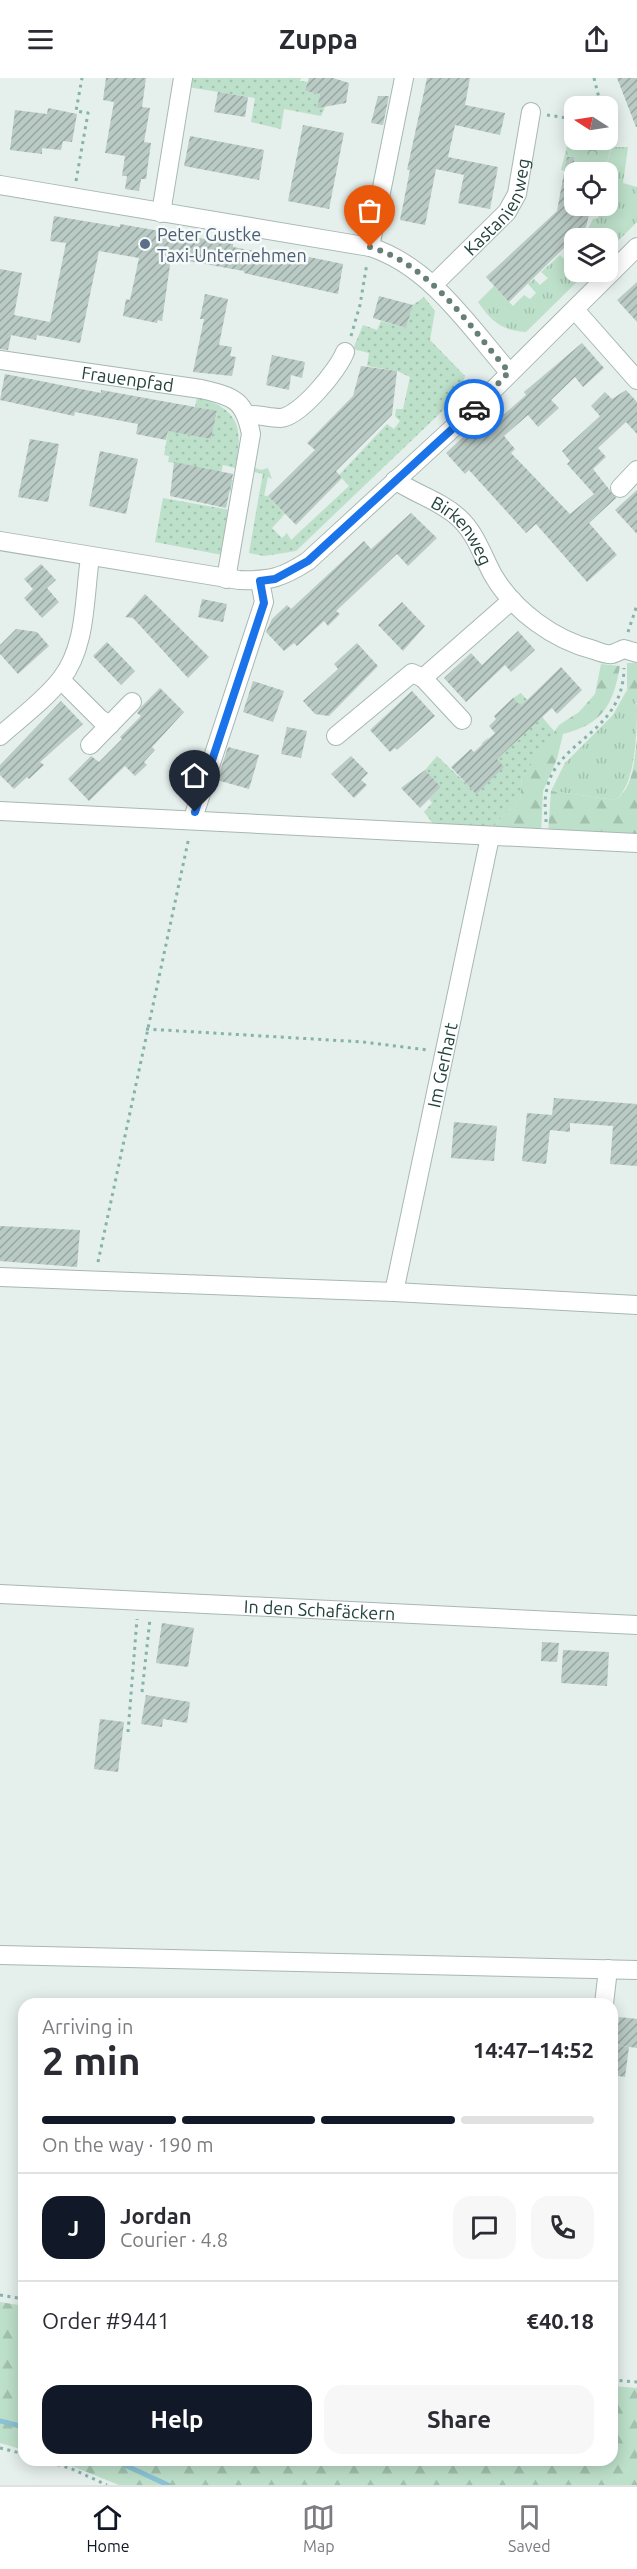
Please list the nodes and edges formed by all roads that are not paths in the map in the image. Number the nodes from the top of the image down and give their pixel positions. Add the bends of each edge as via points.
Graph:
1 (183, 78) edge
2 (404, 78) edge
3 (531, 112) road end
4 (0, 185) edge
5 (161, 213) junction
6 (370, 247) junction
7 (637, 247) edge
8 (433, 285) junction
9 (576, 311) junction
10 (345, 352) road end
11 (0, 360) edge
12 (509, 372) junction
13 (637, 380) edge
14 (247, 415) junction
15 (637, 470) edge
16 (395, 480) junction
17 (620, 488) dead end
18 (0, 541) edge
19 (90, 558) junction
20 (226, 579) junction
21 (260, 581) junction
22 (512, 600) junction
23 (631, 651) edge
24 (423, 678) junction
25 (61, 680) junction
26 (132, 702) dead end
27 (462, 720) dead end
28 (110, 725) junction
29 (0, 736) edge
30 (336, 736) dead end
31 (90, 745) dead end
32 (0, 810) edge
33 (194, 816) junction
34 (490, 837) junction
35 (637, 843) edge
36 (0, 1277) edge
37 (394, 1292) junction
38 (637, 1305) edge
39 (0, 1594) edge
40 (637, 1625) edge
41 (0, 1955) edge
42 (608, 1969) junction
43 (637, 1970) edge
44 (605, 1998) edge

1 - 5 street
2 - 6 street
3 - 8 street, Kastanienweg via 517,194 507,212
4 - 5 street
5 - 6 street
6 - 8 street via 390,253
7 - 9 street
8 - 12 street
9 - 12 street
9 - 13 street
10 - 14 street via 339,368 291,415
11 - 14 street, Frauenpfad via 201,389 228,396
12 - 16 street
14 - 20 street via 251,434
15 - 17 street
16 - 21 street via 308,561 275,579
16 - 22 street, Birkenweg via 438,502 459,518
18 - 19 street
19 - 20 street
19 - 25 street via 81,630
20 - 21 street
21 - 33 street via 264,603
22 - 23 street, Birkenweg via 562,639 611,655
22 - 24 street
24 - 27 street
24 - 30 street via 412,673
25 - 28 street
25 - 29 street
26 - 28 street
28 - 31 street
32 - 33 street
33 - 34 street
34 - 35 street
34 - 37 street, Im Gerhart
36 - 37 street
37 - 38 street
39 - 40 street, In den Schafäckern
41 - 42 street
42 - 43 street
42 - 44 street

